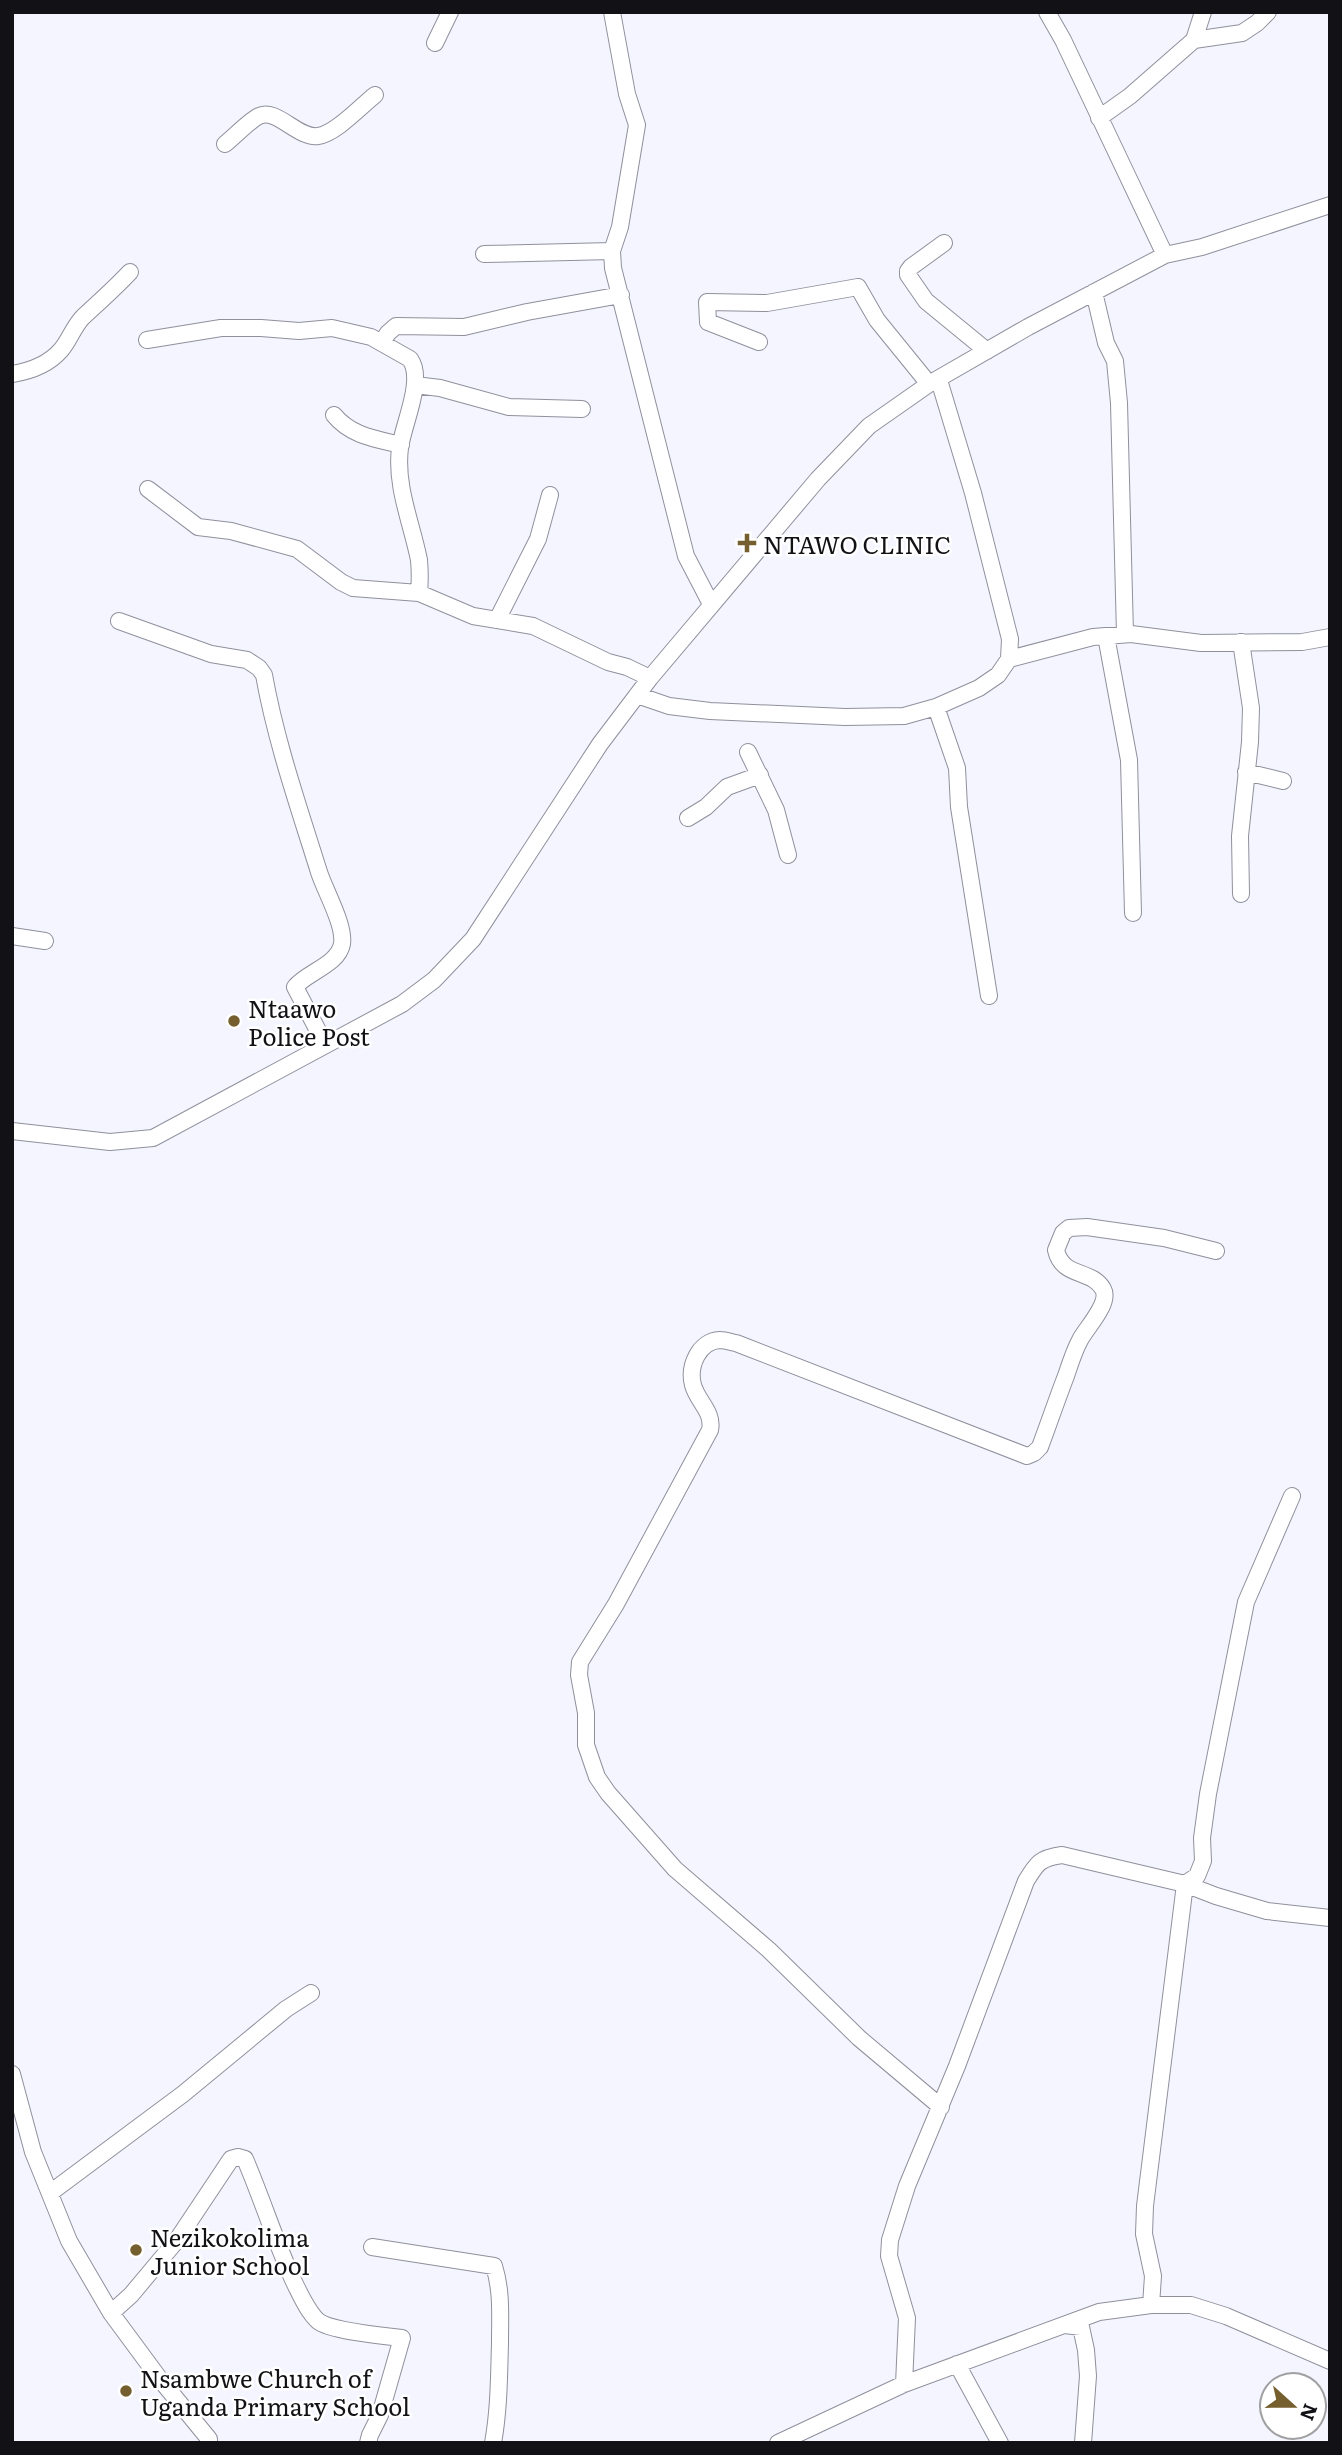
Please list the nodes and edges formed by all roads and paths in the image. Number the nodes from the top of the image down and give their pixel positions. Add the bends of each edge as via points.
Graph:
1 (450, 12) edge
2 (612, 12) edge
3 (1047, 12) edge
4 (1203, 12) edge
5 (1268, 12) edge
6 (1194, 40) junction
7 (435, 43) dead end
8 (375, 95) dead end
9 (1099, 118) junction
10 (225, 144) dead end
11 (1330, 205) edge
12 (944, 243) dead end
13 (612, 251) junction
14 (484, 254) dead end
15 (1165, 255) junction
16 (130, 272) dead end
17 (1094, 292) junction
18 (621, 295) junction
19 (147, 340) dead end
20 (382, 342) junction
21 (759, 342) dead end
22 (987, 351) junction
23 (12, 374) edge
24 (934, 382) junction
25 (415, 385) junction
26 (582, 409) dead end
27 (334, 415) dead end
28 (401, 445) junction
29 (148, 489) dead end
30 (550, 495) dead end
31 (419, 593) junction
32 (711, 604) junction
33 (497, 620) junction
34 (119, 621) dead end
35 (1125, 634) junction
36 (1106, 636) junction
37 (1330, 637) edge
38 (1241, 642) junction
39 (1009, 659) junction
40 (650, 678) junction
41 (637, 695) junction
42 (936, 706) junction
43 (748, 752) dead end
44 (1246, 772) junction
45 (760, 775) junction
46 (1283, 781) dead end
47 (688, 818) dead end
48 (788, 855) dead end
49 (1241, 894) dead end
50 (1133, 912) dead end
51 (12, 936) edge
52 (45, 941) dead end
53 (989, 996) dead end
54 (325, 1044) junction
55 (12, 1131) edge
56 (1216, 1251) dead end
57 (1292, 1496) dead end
58 (1185, 1884) junction
59 (1330, 1918) edge
60 (311, 1993) dead end
61 (12, 2074) edge
62 (941, 2107) junction
63 (50, 2193) junction
64 (372, 2247) dead end
65 (1151, 2305) junction
66 (111, 2313) junction
67 (1063, 2325) junction
68 (1330, 2361) edge
69 (957, 2364) junction
70 (904, 2384) junction
71 (211, 2441) edge
72 (368, 2443) edge
73 (493, 2443) edge
74 (778, 2443) edge
75 (1000, 2443) edge
76 (1083, 2443) edge

1 - 7 street
2 - 13 street via 637,125
3 - 9 street
4 - 6 street
5 - 6 street via 1242,33
6 - 9 street
8 - 10 street via 319,136 270,114 259,116
9 - 15 street
11 - 15 street
12 - 22 street via 911,267 908,275 926,301
13 - 14 street
13 - 18 street
15 - 17 street
16 - 23 street via 45,364
17 - 22 street
17 - 35 street via 1106,343 1115,360 1119,403
18 - 20 street via 464,327 397,326
18 - 32 street via 686,555
19 - 20 street via 221,328 332,328
20 - 25 street via 410,359
21 - 24 street via 708,322 707,302 767,303 858,288 877,320
22 - 24 street
24 - 32 street via 869,426
24 - 39 street via 973,493 1010,639
25 - 26 street via 509,407
25 - 28 street
27 - 28 street via 343,426 363,436
28 - 31 street via 400,478 419,563
29 - 31 street via 198,527 297,549 353,588
30 - 33 street via 538,539
31 - 33 street
32 - 40 street
33 - 40 street via 533,626
34 - 54 street via 211,654 247,660 264,675 278,736 341,932 342,943 335,956 295,987
35 - 36 street
35 - 38 street via 1201,643
36 - 39 street
36 - 50 street via 1129,760
37 - 38 street
38 - 44 street via 1251,708
39 - 42 street via 998,675 979,688
40 - 41 street
41 - 42 street via 668,706 710,711 845,717 904,716
41 - 54 street via 456,959 402,1004
42 - 53 street via 957,768
43 - 45 street
44 - 46 street
44 - 49 street
45 - 47 street via 727,787
45 - 48 street via 776,810
51 - 52 street
54 - 55 street via 153,1138 110,1142
56 - 62 street via 1087,1227 1063,1233 1056,1250 1061,1262 1093,1279 1105,1294 1079,1341 1040,1447 1027,1456 736,1343 709,1343 698,1352 691,1371 712,1422 710,1430 580,1662 586,1745 608,1793 676,1869
57 - 58 street via 1246,1602 1209,1794 1203,1861 1197,1877
58 - 59 street via 1267,1911
58 - 62 street via 1062,1855 1045,1857 1026,1881
58 - 65 street via 1145,2206 1144,2234 1153,2276
60 - 63 street
61 - 63 street via 33,2152
62 - 70 street via 890,2240 888,2256 907,2318
63 - 66 street via 69,2241
64 - 73 street via 495,2266 500,2285 500,2330
65 - 67 street via 1099,2312
65 - 68 street via 1191,2305
66 - 71 street
66 - 72 street via 177,2240 231,2159 245,2160 279,2250 319,2322 402,2338
67 - 69 street
67 - 76 street via 1081,2327 1086,2350
69 - 70 street
69 - 75 street
70 - 74 street

